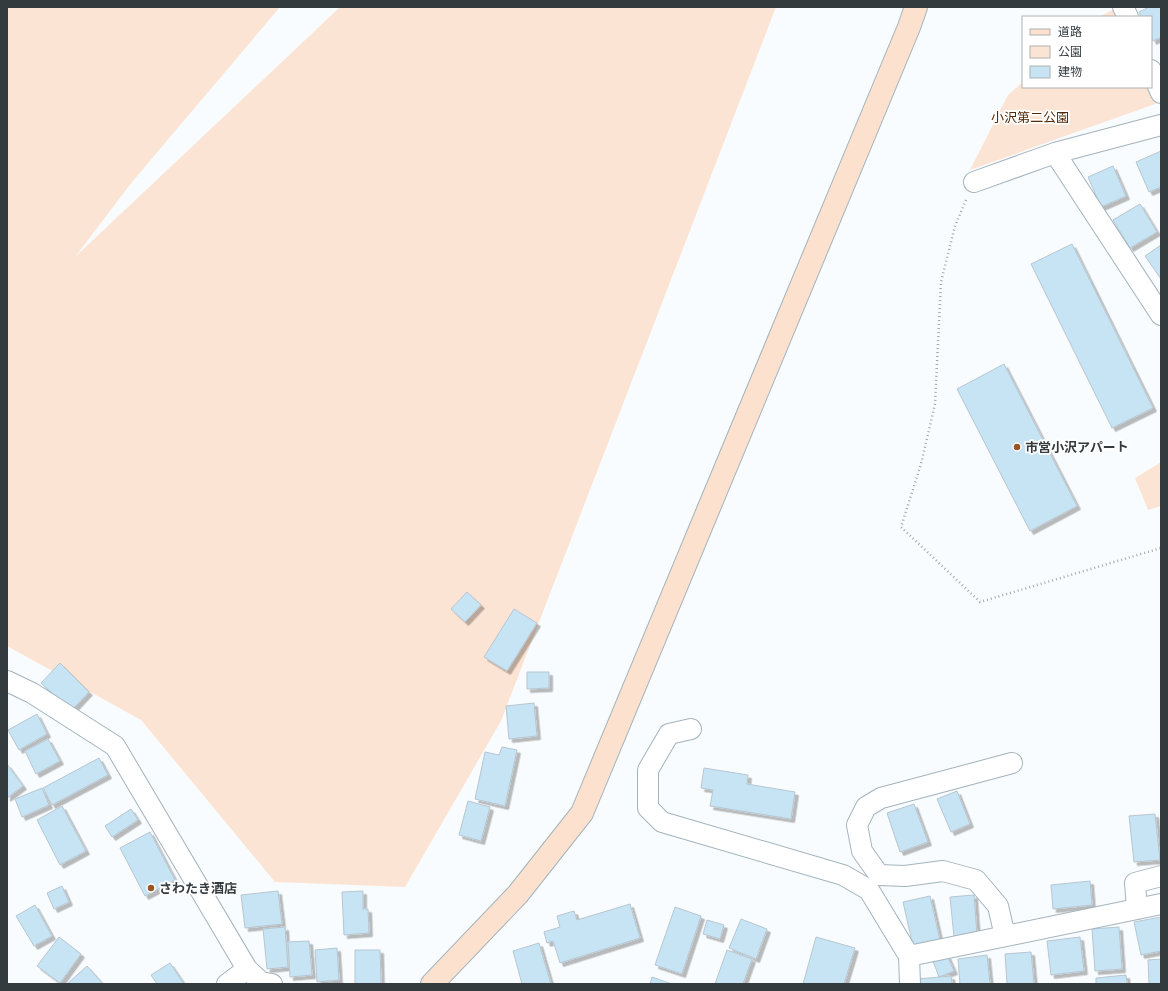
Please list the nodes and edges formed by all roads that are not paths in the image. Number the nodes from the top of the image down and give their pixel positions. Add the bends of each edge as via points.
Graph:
1 (916, 7) edge
2 (1123, 7) edge
3 (1128, 16) edge
4 (1152, 72) edge
5 (1161, 93) edge
6 (1161, 125) edge
7 (1055, 153) junction
8 (974, 182) road end
9 (1161, 315) edge
10 (9, 685) edge
11 (691, 729) dead end
12 (1012, 763) dead end
13 (1161, 876) edge
14 (1161, 904) edge
15 (1137, 909) junction
16 (1005, 936) junction
17 (909, 956) junction
18 (247, 969) junction
19 (227, 984) edge
20 (272, 984) edge
21 (432, 984) edge
22 (910, 984) edge

1 - 21 street via 910,27 582,813 518,894
2 - 3 street
4 - 5 street
6 - 7 street
7 - 8 street
7 - 9 street
10 - 18 street via 32,693 115,746
11 - 17 street via 669,734 648,770 648,808 662,822 842,876 869,890
12 - 16 street via 881,798 866,807 857,824 862,851 879,875 905,876 943,871 976,880 998,906
13 - 15 street via 1135,883
14 - 15 street
15 - 16 street
16 - 17 street
17 - 22 street
18 - 19 street
18 - 20 street via 261,982

